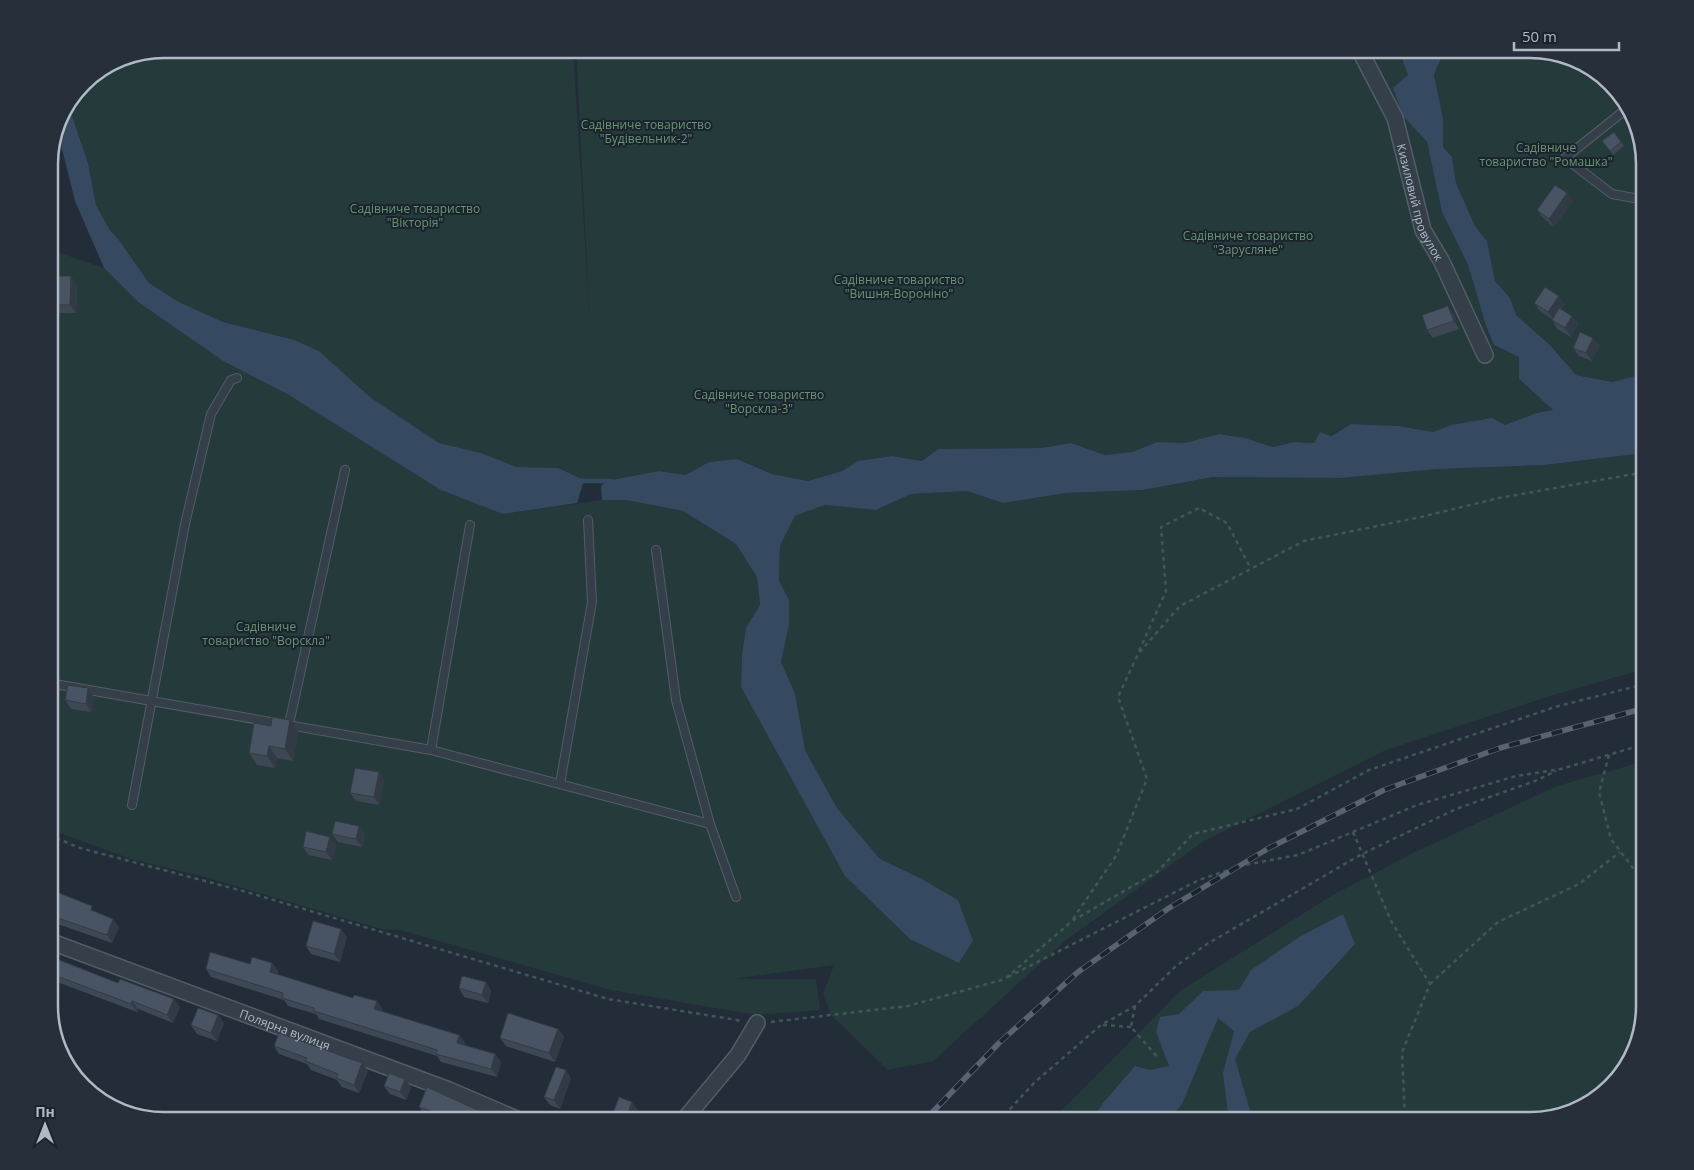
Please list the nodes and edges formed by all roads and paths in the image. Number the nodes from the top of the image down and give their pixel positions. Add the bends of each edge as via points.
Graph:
1 (1364, 58) edge
2 (1623, 112) edge
3 (1636, 198) edge
4 (1485, 355) dead end
5 (237, 378) dead end
6 (345, 470) dead end
7 (1636, 475) edge
8 (588, 520) dead end
9 (470, 525) dead end
10 (656, 550) dead end
11 (1252, 568) junction
12 (1138, 654) junction
13 (58, 685) edge
14 (1636, 686) edge
15 (153, 701) junction
16 (289, 724) junction
17 (1636, 747) edge
18 (431, 750) junction
19 (1609, 755) junction
20 (1561, 769) junction
21 (560, 784) junction
22 (132, 806) dead end
23 (710, 824) junction
24 (1353, 831) junction
25 (58, 839) edge
26 (1620, 852) junction
27 (1362, 854) junction
28 (1636, 872) edge
29 (736, 897) dead end
30 (1072, 921) junction
31 (58, 944) edge
32 (1005, 979) junction
33 (1430, 984) junction
34 (1135, 1006) junction
35 (757, 1023) junction
36 (1101, 1025) junction
37 (1131, 1027) junction
38 (1159, 1059) dead end
39 (500, 1112) edge
40 (690, 1112) edge
41 (1007, 1112) edge
42 (1405, 1112) edge

1 - 4 street, Кизиловий провулок via 1395,118 1423,230 1442,262
2 - 3 lane via 1565,158 1612,194
5 - 15 lane via 232,380 211,414 185,524
6 - 16 lane
7 - 11 path via 1498,498 1304,541
8 - 21 lane via 592,602
9 - 18 lane
10 - 23 lane via 676,700
11 - 12 path via 1180,606
11 - 12 path via 1227,522 1199,508 1161,527 1166,592
12 - 30 path via 1118,697 1147,779 1116,856
13 - 15 lane
14 - 30 path via 1555,707 1369,770 1297,809 1193,834 1157,872
15 - 16 lane
15 - 22 lane
16 - 18 lane
17 - 19 path
18 - 21 lane
19 - 20 path
19 - 26 path via 1599,792 1611,839
20 - 24 path via 1516,776 1417,805
20 - 27 path via 1456,810
21 - 23 lane
23 - 29 lane
24 - 27 path
24 - 32 path via 1298,856 1240,866 1199,880
25 - 35 path via 80,848 243,891 608,999
26 - 28 path
26 - 33 path via 1579,884 1498,922
27 - 33 path via 1391,921
27 - 34 path via 1207,944 1176,966
30 - 32 path
31 - 39 street, Полярна вулиця
32 - 35 path via 908,1006
33 - 42 path via 1402,1052
34 - 36 path
34 - 37 path
35 - 40 street via 738,1055
36 - 37 path
36 - 41 path via 1034,1083
37 - 38 path

